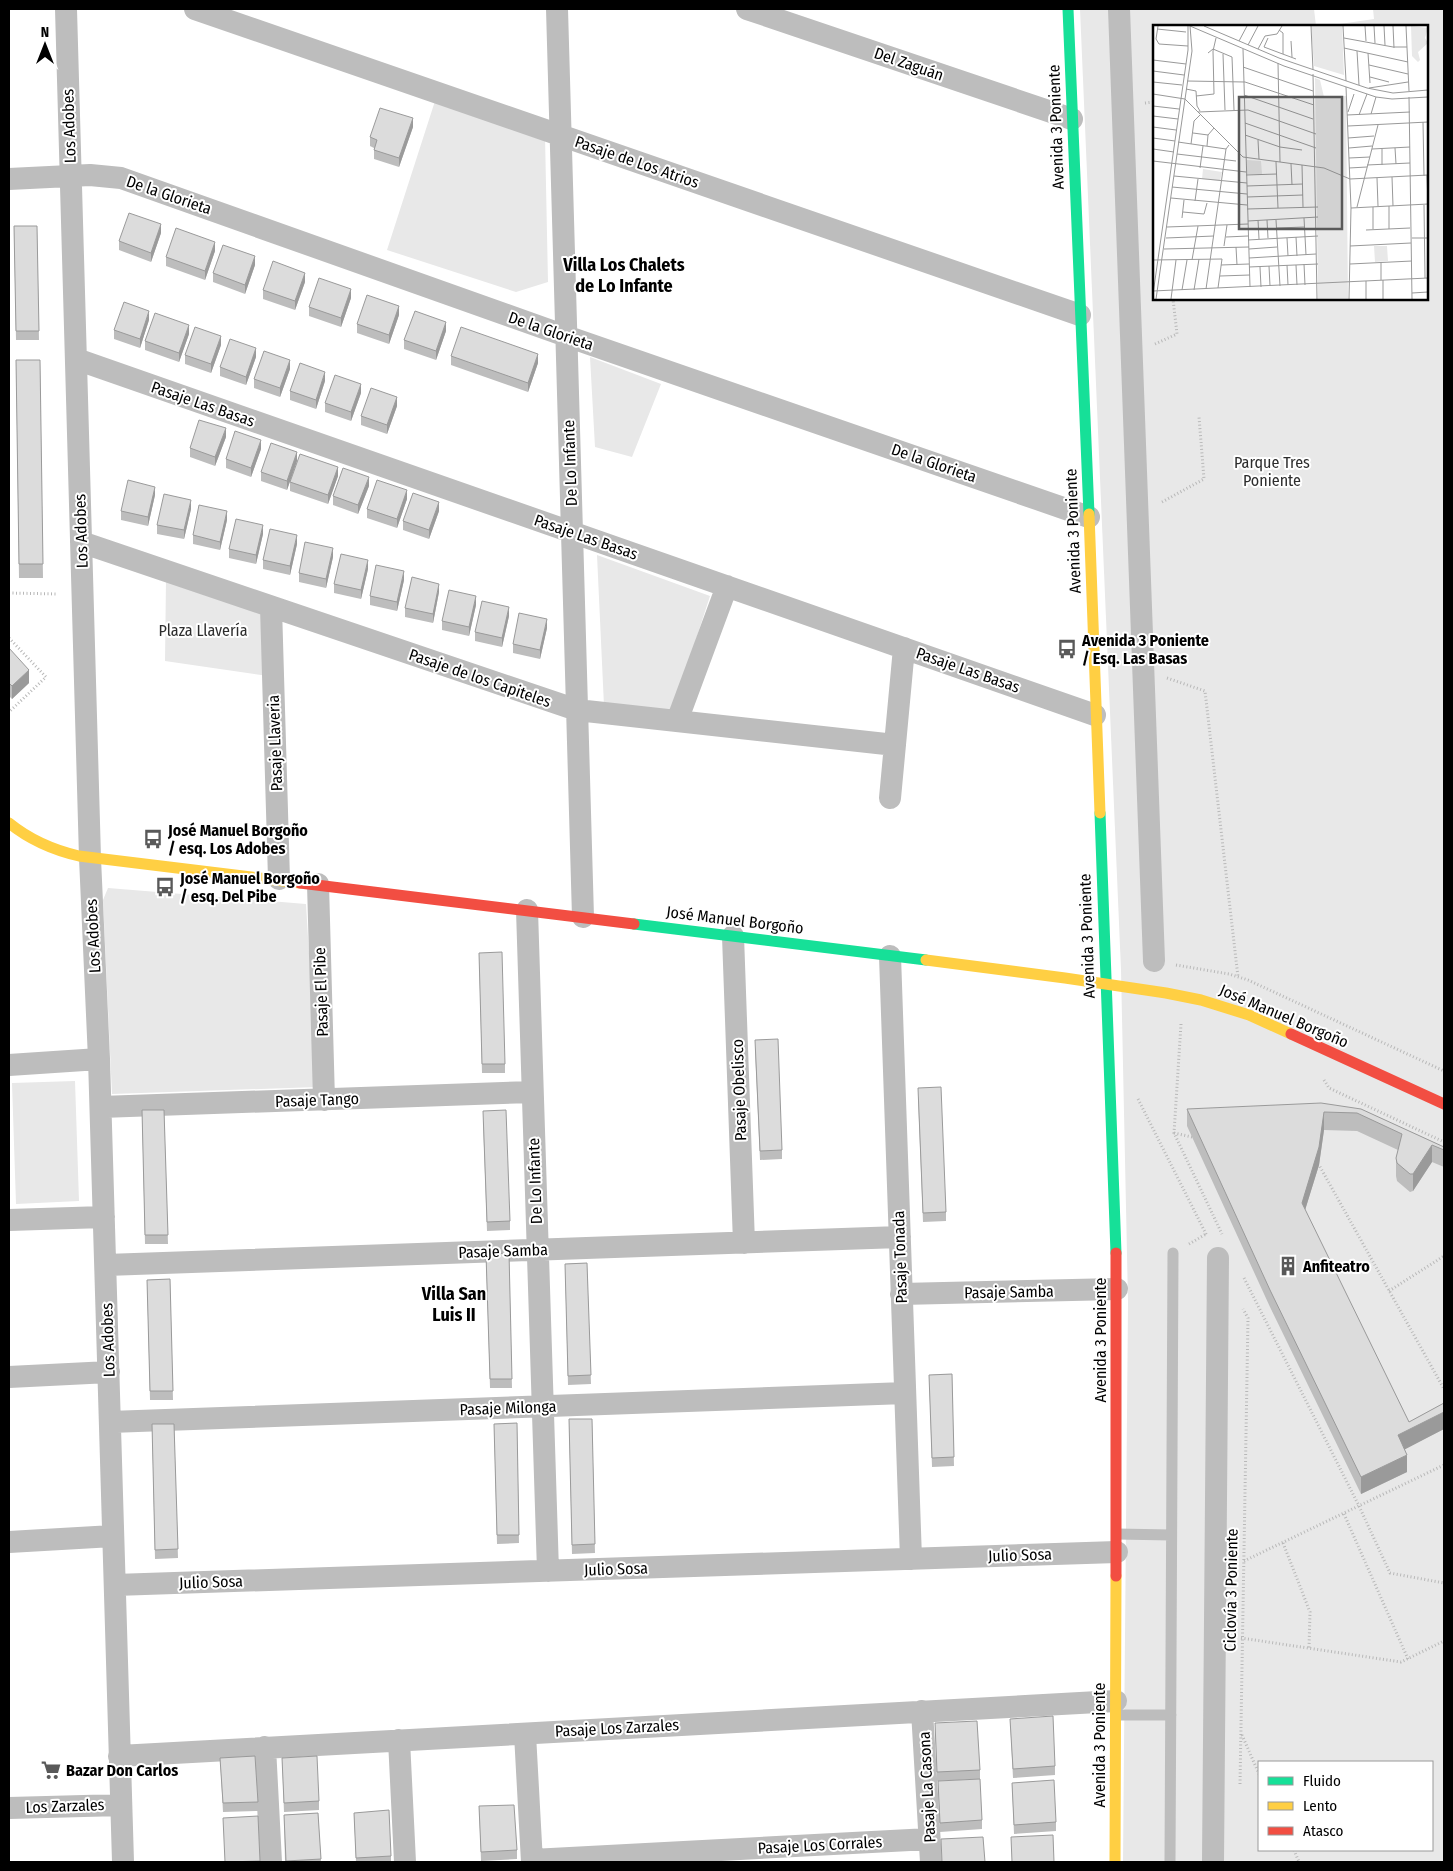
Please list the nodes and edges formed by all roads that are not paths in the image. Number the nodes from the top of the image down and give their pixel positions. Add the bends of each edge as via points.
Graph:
1 (66, 9) edge
2 (195, 9) edge
3 (557, 9) edge
4 (747, 9) edge
5 (1068, 9) edge
6 (1119, 9) edge
7 (1072, 119) junction
8 (561, 135) junction
9 (70, 177) junction
10 (9, 178) edge
11 (1080, 315) junction
12 (566, 336) junction
13 (76, 360) junction
14 (1089, 517) junction
15 (572, 532) junction
16 (81, 542) junction
17 (726, 586) junction
18 (271, 607) junction
19 (904, 648) junction
20 (577, 710) junction
21 (1096, 715) junction
22 (677, 721) junction
23 (895, 745) junction
24 (890, 798) dead end
25 (9, 824) edge
26 (90, 858) junction
27 (278, 879) junction
28 (318, 884) junction
29 (527, 910) junction
30 (583, 917) junction
31 (733, 936) junction
32 (890, 956) junction
33 (1154, 961) dead end
34 (1105, 984) junction
35 (99, 1059) junction
36 (9, 1065) edge
37 (532, 1092) junction
38 (324, 1100) junction
39 (1444, 1104) edge
40 (101, 1107) junction
41 (104, 1217) junction
42 (9, 1220) edge
43 (900, 1237) junction
44 (744, 1243) junction
45 (1221, 1248) road end
46 (538, 1250) junction
47 (1173, 1253) dead end
48 (106, 1265) junction
49 (1116, 1289) junction
50 (901, 1294) junction
51 (109, 1372) junction
52 (9, 1377) edge
53 (905, 1393) junction
54 (542, 1406) junction
55 (110, 1422) junction
56 (1171, 1535) junction
57 (114, 1536) junction
58 (9, 1542) edge
59 (1116, 1543) junction
60 (911, 1559) junction
61 (548, 1571) junction
62 (115, 1586) junction
63 (1116, 1708) junction
64 (922, 1712) junction
65 (1171, 1715) junction
66 (525, 1734) junction
67 (399, 1740) junction
68 (265, 1747) junction
69 (119, 1756) junction
70 (121, 1805) junction
71 (9, 1808) edge
72 (929, 1839) junction
73 (532, 1861) edge
74 (123, 1862) edge
75 (271, 1862) edge
76 (405, 1862) edge
77 (931, 1862) edge
78 (1115, 1862) edge
79 (1170, 1862) edge
80 (1213, 1862) edge

1 - 9 street, Los Adobes
2 - 8 street, Pasaje de Los Atrios
3 - 8 street, De Lo Infante
4 - 7 street, Del Zaguán
5 - 7 main road, Avenida 3 Poniente
6 - 33 street
7 - 11 main road, Avenida 3 Poniente
8 - 11 street, Pasaje de Los Atrios
8 - 12 street, De Lo Infante
9 - 10 street, De la Glorieta
9 - 12 street, De la Glorieta via 105,176 138,184
9 - 13 street, Los Adobes
11 - 14 main road, Avenida 3 Poniente
12 - 14 street, De la Glorieta
12 - 15 street, De Lo Infante
13 - 15 street, Pasaje Las Basas
13 - 16 street, Los Adobes
14 - 21 main road, Avenida 3 Poniente
15 - 17 street, Pasaje Las Basas
15 - 20 street, De Lo Infante
16 - 18 street, Pasaje de los Capiteles
16 - 26 street, Los Adobes
17 - 19 street, Pasaje Las Basas
17 - 22 street
18 - 20 street, Pasaje de los Capiteles
18 - 27 street, Pasaje Llaveria
19 - 21 street, Pasaje Las Basas
19 - 23 street
20 - 22 street, Pasaje de los Capiteles
20 - 30 street, De Lo Infante
21 - 34 main road, Avenida 3 Poniente
22 - 23 street, Pasaje de los Capiteles
23 - 24 street
25 - 26 main road, José Manuel Borgoño via 55,850
26 - 27 main road, José Manuel Borgoño
26 - 35 street, Los Adobes
27 - 28 main road, José Manuel Borgoño
28 - 29 main road, José Manuel Borgoño
28 - 38 street, Pasaje El Pibe
29 - 30 main road, José Manuel Borgoño
29 - 37 street, De Lo Infante
30 - 31 main road, José Manuel Borgoño
31 - 32 main road, José Manuel Borgoño
31 - 44 street, Pasaje Obelisco
32 - 34 main road, José Manuel Borgoño
32 - 43 street, Pasaje Tonada
34 - 39 main road, José Manuel Borgoño via 1228,1007
34 - 49 main road, Avenida 3 Poniente
35 - 36 street
35 - 40 street, Los Adobes
37 - 38 street, Pasaje Tango
37 - 46 street, De Lo Infante
38 - 40 street, Pasaje Tango
40 - 41 street, Los Adobes
41 - 42 street
41 - 48 street, Los Adobes
43 - 44 street, Pasaje Samba
43 - 50 street, Pasaje Tonada
44 - 46 street, Pasaje Samba
45 - 80 street
46 - 48 street, Pasaje Samba
46 - 54 street, De Lo Infante
47 - 56 lane
48 - 51 street, Los Adobes
49 - 50 street, Pasaje Samba
49 - 59 main road, Avenida 3 Poniente
50 - 53 street, Pasaje Tonada
51 - 52 street
51 - 55 street, Los Adobes
53 - 54 street, Pasaje Milonga
53 - 60 street, Pasaje Tonada
54 - 55 street, Pasaje Milonga
54 - 61 street, De Lo Infante
55 - 57 street, Los Adobes
56 - 59 lane
56 - 65 lane
57 - 58 street
57 - 62 street, Los Adobes
59 - 60 street, Julio Sosa
59 - 63 main road, Avenida 3 Poniente
60 - 61 street, Julio Sosa
61 - 62 street, Julio Sosa
62 - 69 street, Los Adobes
63 - 64 street, Pasaje Los Zarzales
63 - 65 lane
63 - 78 main road, Avenida 3 Poniente
64 - 66 street, Pasaje Los Zarzales
64 - 72 street, Pasaje La Casona
65 - 79 lane
66 - 67 street, Pasaje Los Zarzales
66 - 73 street
67 - 68 street, Pasaje Los Zarzales
67 - 76 street
68 - 69 street, Pasaje Los Zarzales
68 - 75 street
69 - 70 street, Los Adobes
70 - 71 street, Los Zarzales
70 - 74 street, Los Adobes
72 - 73 street, Pasaje Los Corrales
72 - 77 street, Pasaje La Casona

